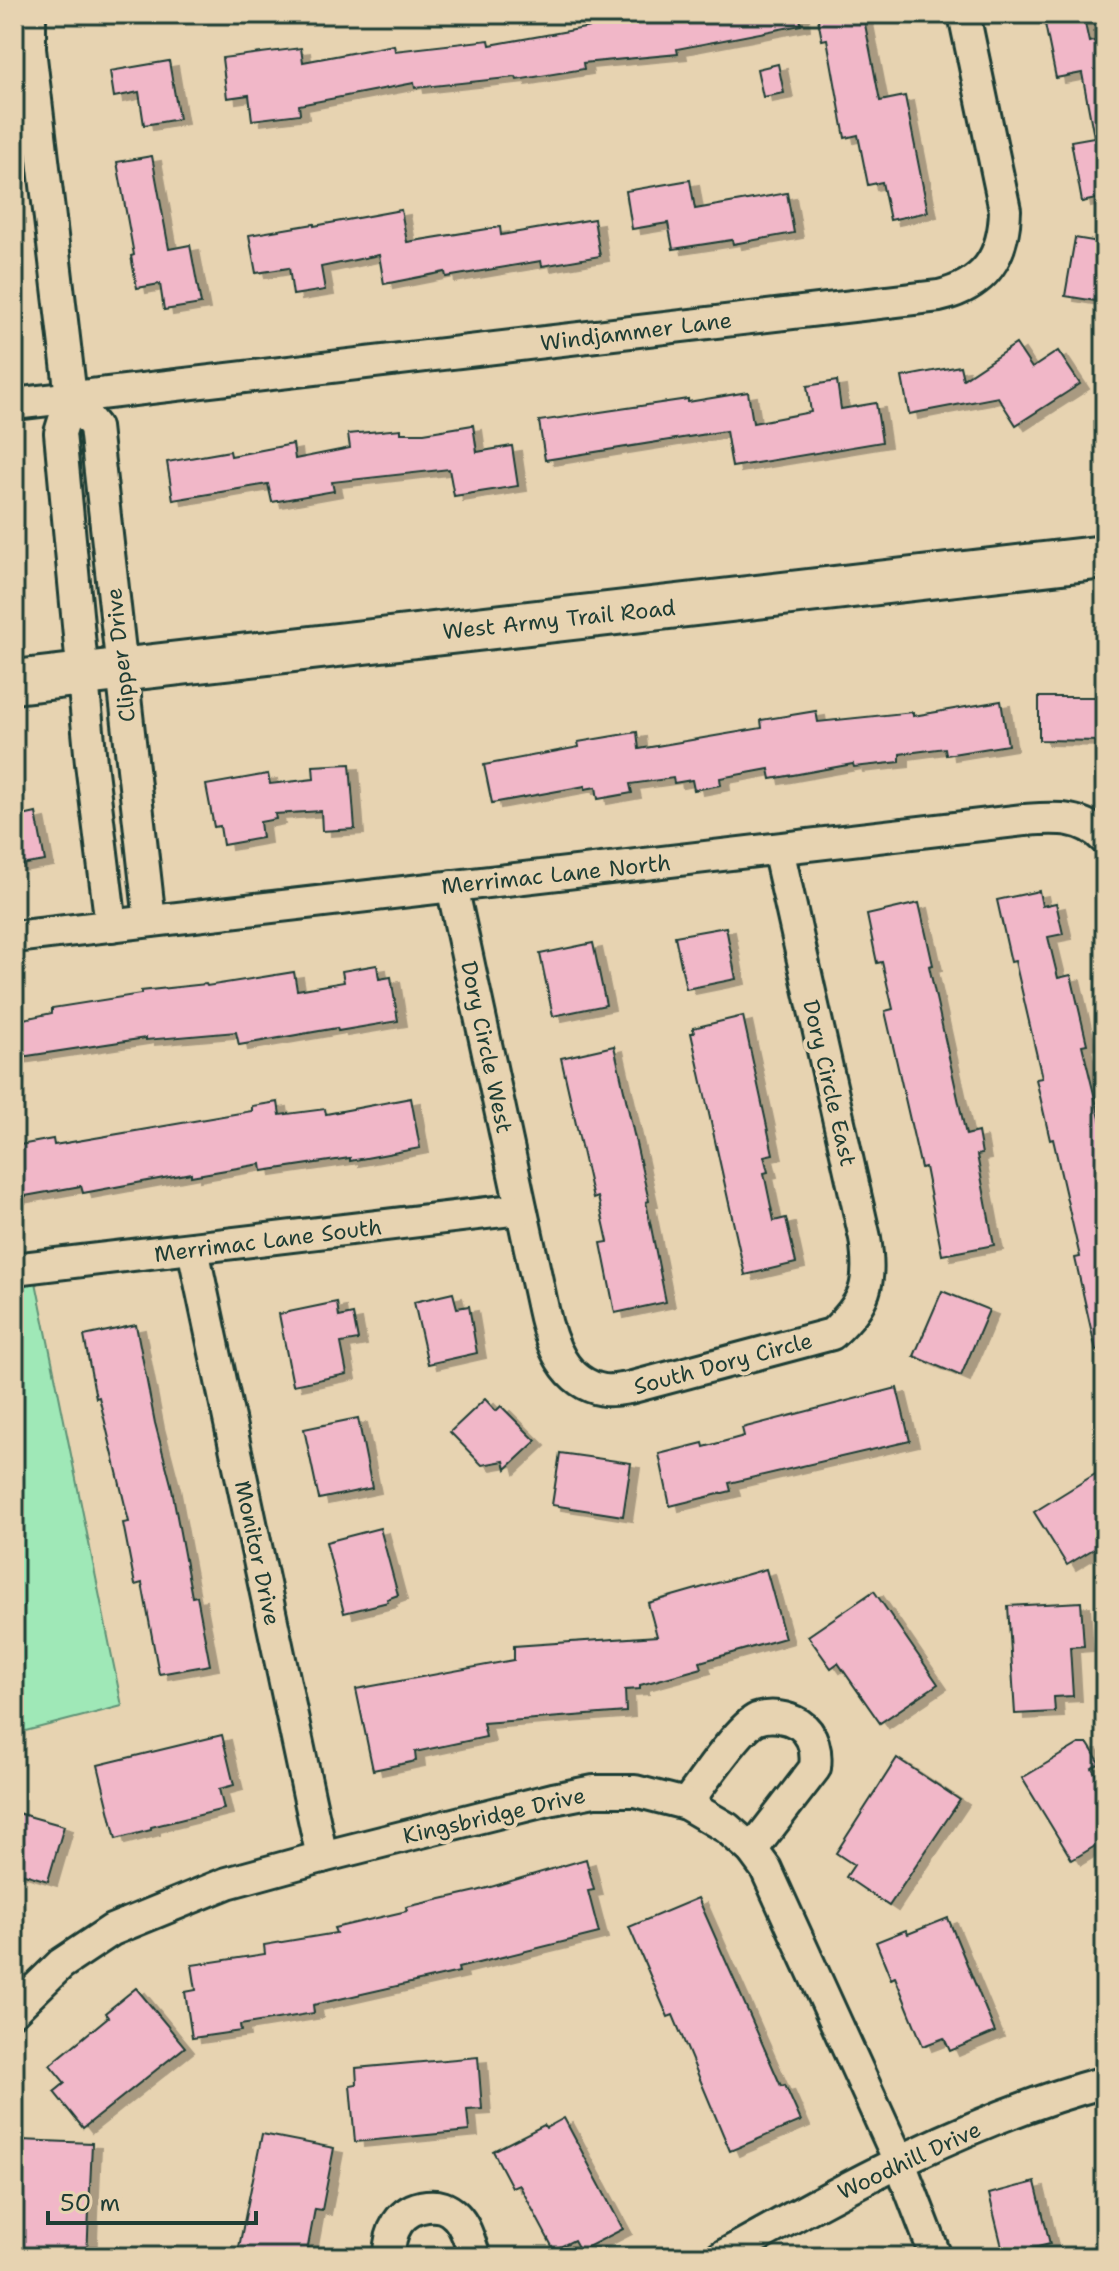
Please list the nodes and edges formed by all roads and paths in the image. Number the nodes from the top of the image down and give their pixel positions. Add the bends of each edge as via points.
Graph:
1 (30, 14) edge
2 (964, 14) edge
3 (71, 397) junction
4 (14, 404) edge
5 (1105, 557) edge
6 (102, 671) junction
7 (14, 682) edge
8 (1100, 834) edge
9 (778, 849) junction
10 (452, 886) junction
11 (150, 921) junction
12 (111, 926) junction
13 (14, 937) edge
14 (521, 1209) junction
15 (193, 1249) junction
16 (14, 1269) edge
17 (853, 1315) joint
18 (686, 1804) junction
19 (752, 1850) junction
20 (322, 1857) junction
21 (19, 1996) edge
22 (1105, 2082) edge
23 (900, 2163) junction
24 (389, 2257) edge
25 (475, 2257) edge
26 (721, 2257) edge
27 (936, 2257) edge

1 - 3 street
2 - 3 street, Windjammer Lane via 1005,210 1004,231 989,267 960,291
3 - 4 street, Windjammer Lane
3 - 6 street, Clipper Drive via 95,427
5 - 6 main road, West Army Trail Road
6 - 7 main road, West Army Trail Road
6 - 11 street, Clipper Drive
6 - 12 street, Clipper Drive via 91,763
8 - 9 street, Merrimac Lane North via 1073,819 1024,820
9 - 10 street, Merrimac Lane North
9 - 17 street, Dory Circle East via 865,1238 865,1292
10 - 11 street, Merrimac Lane North
10 - 14 street, Dory Circle West
11 - 12 street, Merrimac Lane North
12 - 13 street, Merrimac Lane North
14 - 15 street, Merrimac Lane South
14 - 17 street, South Dory Circle via 554,1349 580,1379 603,1390 629,1388 832,1334
15 - 16 street, Merrimac Lane South
15 - 20 street, Monitor Drive
18 - 19 street, Kingsbridge Drive
18 - 19 street via 756,1720 773,1716 800,1725 814,1746 815,1768
18 - 20 street, Kingsbridge Drive via 635,1791 594,1791
19 - 23 street, Kingsbridge Drive via 784,1906
20 - 21 street, Kingsbridge Drive via 227,1883 129,1921
22 - 23 street, Woodhill Drive via 964,2132
23 - 26 street, Woodhill Drive
23 - 27 street, Kingsbridge Drive
24 - 25 street via 394,2227 406,2212 438,2205 458,2218

